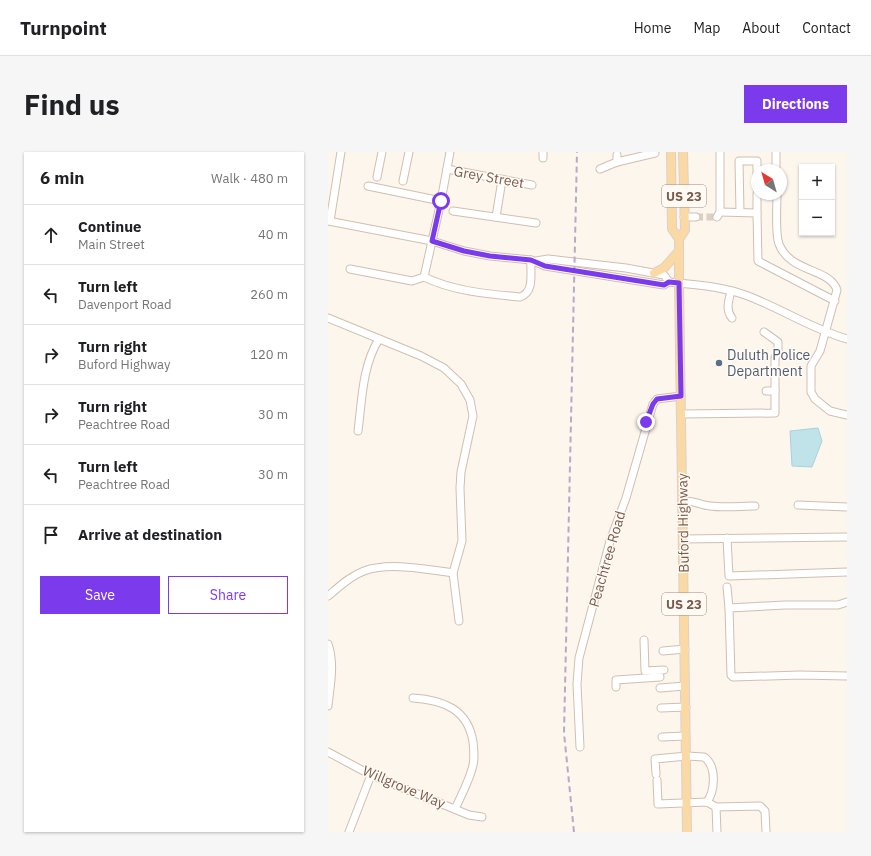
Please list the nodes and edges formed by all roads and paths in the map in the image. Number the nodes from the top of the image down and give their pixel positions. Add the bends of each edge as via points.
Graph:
1 (341, 152) edge
2 (382, 152) edge
3 (409, 152) edge
4 (450, 152) edge
5 (671, 152) edge
6 (683, 152) edge
7 (720, 152) edge
8 (776, 152) edge
9 (655, 153) dead end
10 (757, 164) edge
11 (776, 164) edge
12 (447, 169) junction
13 (600, 169) dead end
14 (377, 177) dead end
15 (502, 180) junction
16 (403, 181) dead end
17 (532, 185) dead end
18 (368, 186) dead end
19 (757, 200) edge
20 (777, 200) edge
21 (441, 201) junction
22 (453, 211) dead end
23 (740, 212) junction
24 (757, 213) junction
25 (496, 217) junction
26 (684, 217) junction
27 (696, 217) tunnel mouth
28 (329, 221) edge
29 (536, 223) dead end
30 (679, 239) junction
31 (432, 241) junction
32 (679, 251) junction
33 (534, 260) junction
34 (350, 269) dead end
35 (654, 273) junction
36 (424, 276) junction
37 (669, 282) junction
38 (679, 283) junction
39 (731, 291) junction
40 (835, 301) junction
41 (328, 318) edge
42 (732, 318) dead end
43 (764, 332) dead end
44 (825, 332) junction
45 (379, 339) junction
46 (847, 339) edge
47 (766, 391) dead end
48 (775, 391) junction
49 (681, 396) junction
50 (681, 414) junction
51 (847, 415) edge
52 (358, 431) dead end
53 (683, 501) junction
54 (798, 505) dead end
55 (755, 506) dead end
56 (847, 507) edge
57 (727, 538) junction
58 (847, 538) edge
59 (683, 539) junction
60 (847, 572) edge
61 (453, 573) junction
62 (727, 587) dead end
63 (328, 596) edge
64 (847, 602) edge
65 (729, 608) junction
66 (459, 621) dead end
67 (644, 640) dead end
68 (328, 644) edge
69 (685, 649) junction
70 (663, 651) dead end
71 (847, 676) edge
72 (616, 686) dead end
73 (686, 686) junction
74 (660, 688) dead end
75 (413, 698) dead end
76 (328, 706) edge
77 (686, 707) junction
78 (661, 708) dead end
79 (686, 736) junction
80 (662, 737) dead end
81 (580, 747) dead end
82 (328, 752) edge
83 (687, 756) junction
84 (371, 775) junction
85 (707, 802) junction
86 (687, 803) junction
87 (716, 807) junction
88 (455, 809) junction
89 (482, 817) dead end
90 (349, 832) edge
91 (687, 832) edge
92 (717, 832) edge
93 (766, 832) edge

1 - 28 street
2 - 14 street
3 - 16 street
4 - 12 street
5 - 30 main road, Buford Highway / US 23 via 672,228
6 - 26 main road, Buford Highway / US 23
7 - 23 street via 718,214
8 - 11 street
9 - 13 street via 617,158
10 - 23 street via 757,161 739,161
12 - 15 street, Grey Street
12 - 21 street
15 - 17 street, Grey Street
15 - 25 street
18 - 21 street
19 - 24 street
20 - 40 street via 778,242 784,254 793,263 831,280 837,290
21 - 31 street
22 - 25 street
23 - 24 street
24 - 40 street via 758,261
25 - 29 street
26 - 27 street
26 - 30 main road, Buford Highway / US 23 via 684,230
28 - 31 street
30 - 32 main road, Buford Highway / US 23
31 - 33 street via 490,256
31 - 36 street
32 - 35 main road via 664,268
32 - 38 main road, Buford Highway / US 23
33 - 35 street
33 - 36 street via 530,288 520,297 476,293 432,281
33 - 37 street via 545,266 652,284 664,285
34 - 36 street via 412,281
35 - 37 street via 664,275
37 - 38 street
38 - 39 street via 719,287
38 - 49 main road, Buford Highway / US 23
39 - 42 street via 728,313
39 - 44 street
40 - 44 street
41 - 45 street
43 - 48 street via 778,342 775,358
44 - 46 street
44 - 51 street via 820,351 811,366 811,392 830,412
45 - 52 street via 373,348 366,370
45 - 61 street via 444,368 461,384 470,400 473,416 460,488 462,541
47 - 48 street
48 - 50 street via 773,416 714,417
49 - 50 main road, Buford Highway / US 23
49 - 81 street, Peachtree Road via 657,399 653,404 626,498 610,541 579,658 577,684
50 - 53 main road, Buford Highway / US 23
53 - 55 street via 693,500 712,507
53 - 59 main road, Buford Highway / US 23
54 - 56 street
57 - 58 street
57 - 59 street
57 - 60 street via 729,576
59 - 69 main road, Buford Highway / US 23
61 - 63 street via 381,567 363,571 345,581
61 - 66 street
62 - 65 street
64 - 65 street via 838,605
65 - 71 street via 733,677
67 - 72 street via 645,671 662,673 616,680
68 - 76 street via 332,671
69 - 70 street
69 - 73 main road, Buford Highway / US 23
73 - 74 street
73 - 77 main road, Buford Highway / US 23
75 - 88 street via 428,699 454,709 464,716 472,733 472,769
77 - 78 street
77 - 79 main road, Buford Highway / US 23
79 - 80 street
79 - 83 main road, Buford Highway / US 23
82 - 84 street, Willgrove Way
83 - 85 street via 704,757 710,763 713,790
83 - 86 main road, Buford Highway / US 23
83 - 86 street via 656,759 658,804
84 - 88 street, Willgrove Way
84 - 90 street
85 - 86 street
85 - 87 street
86 - 91 main road, Buford Highway / US 23
87 - 92 street
87 - 93 street via 760,806 765,811
88 - 89 street, Willgrove Way

